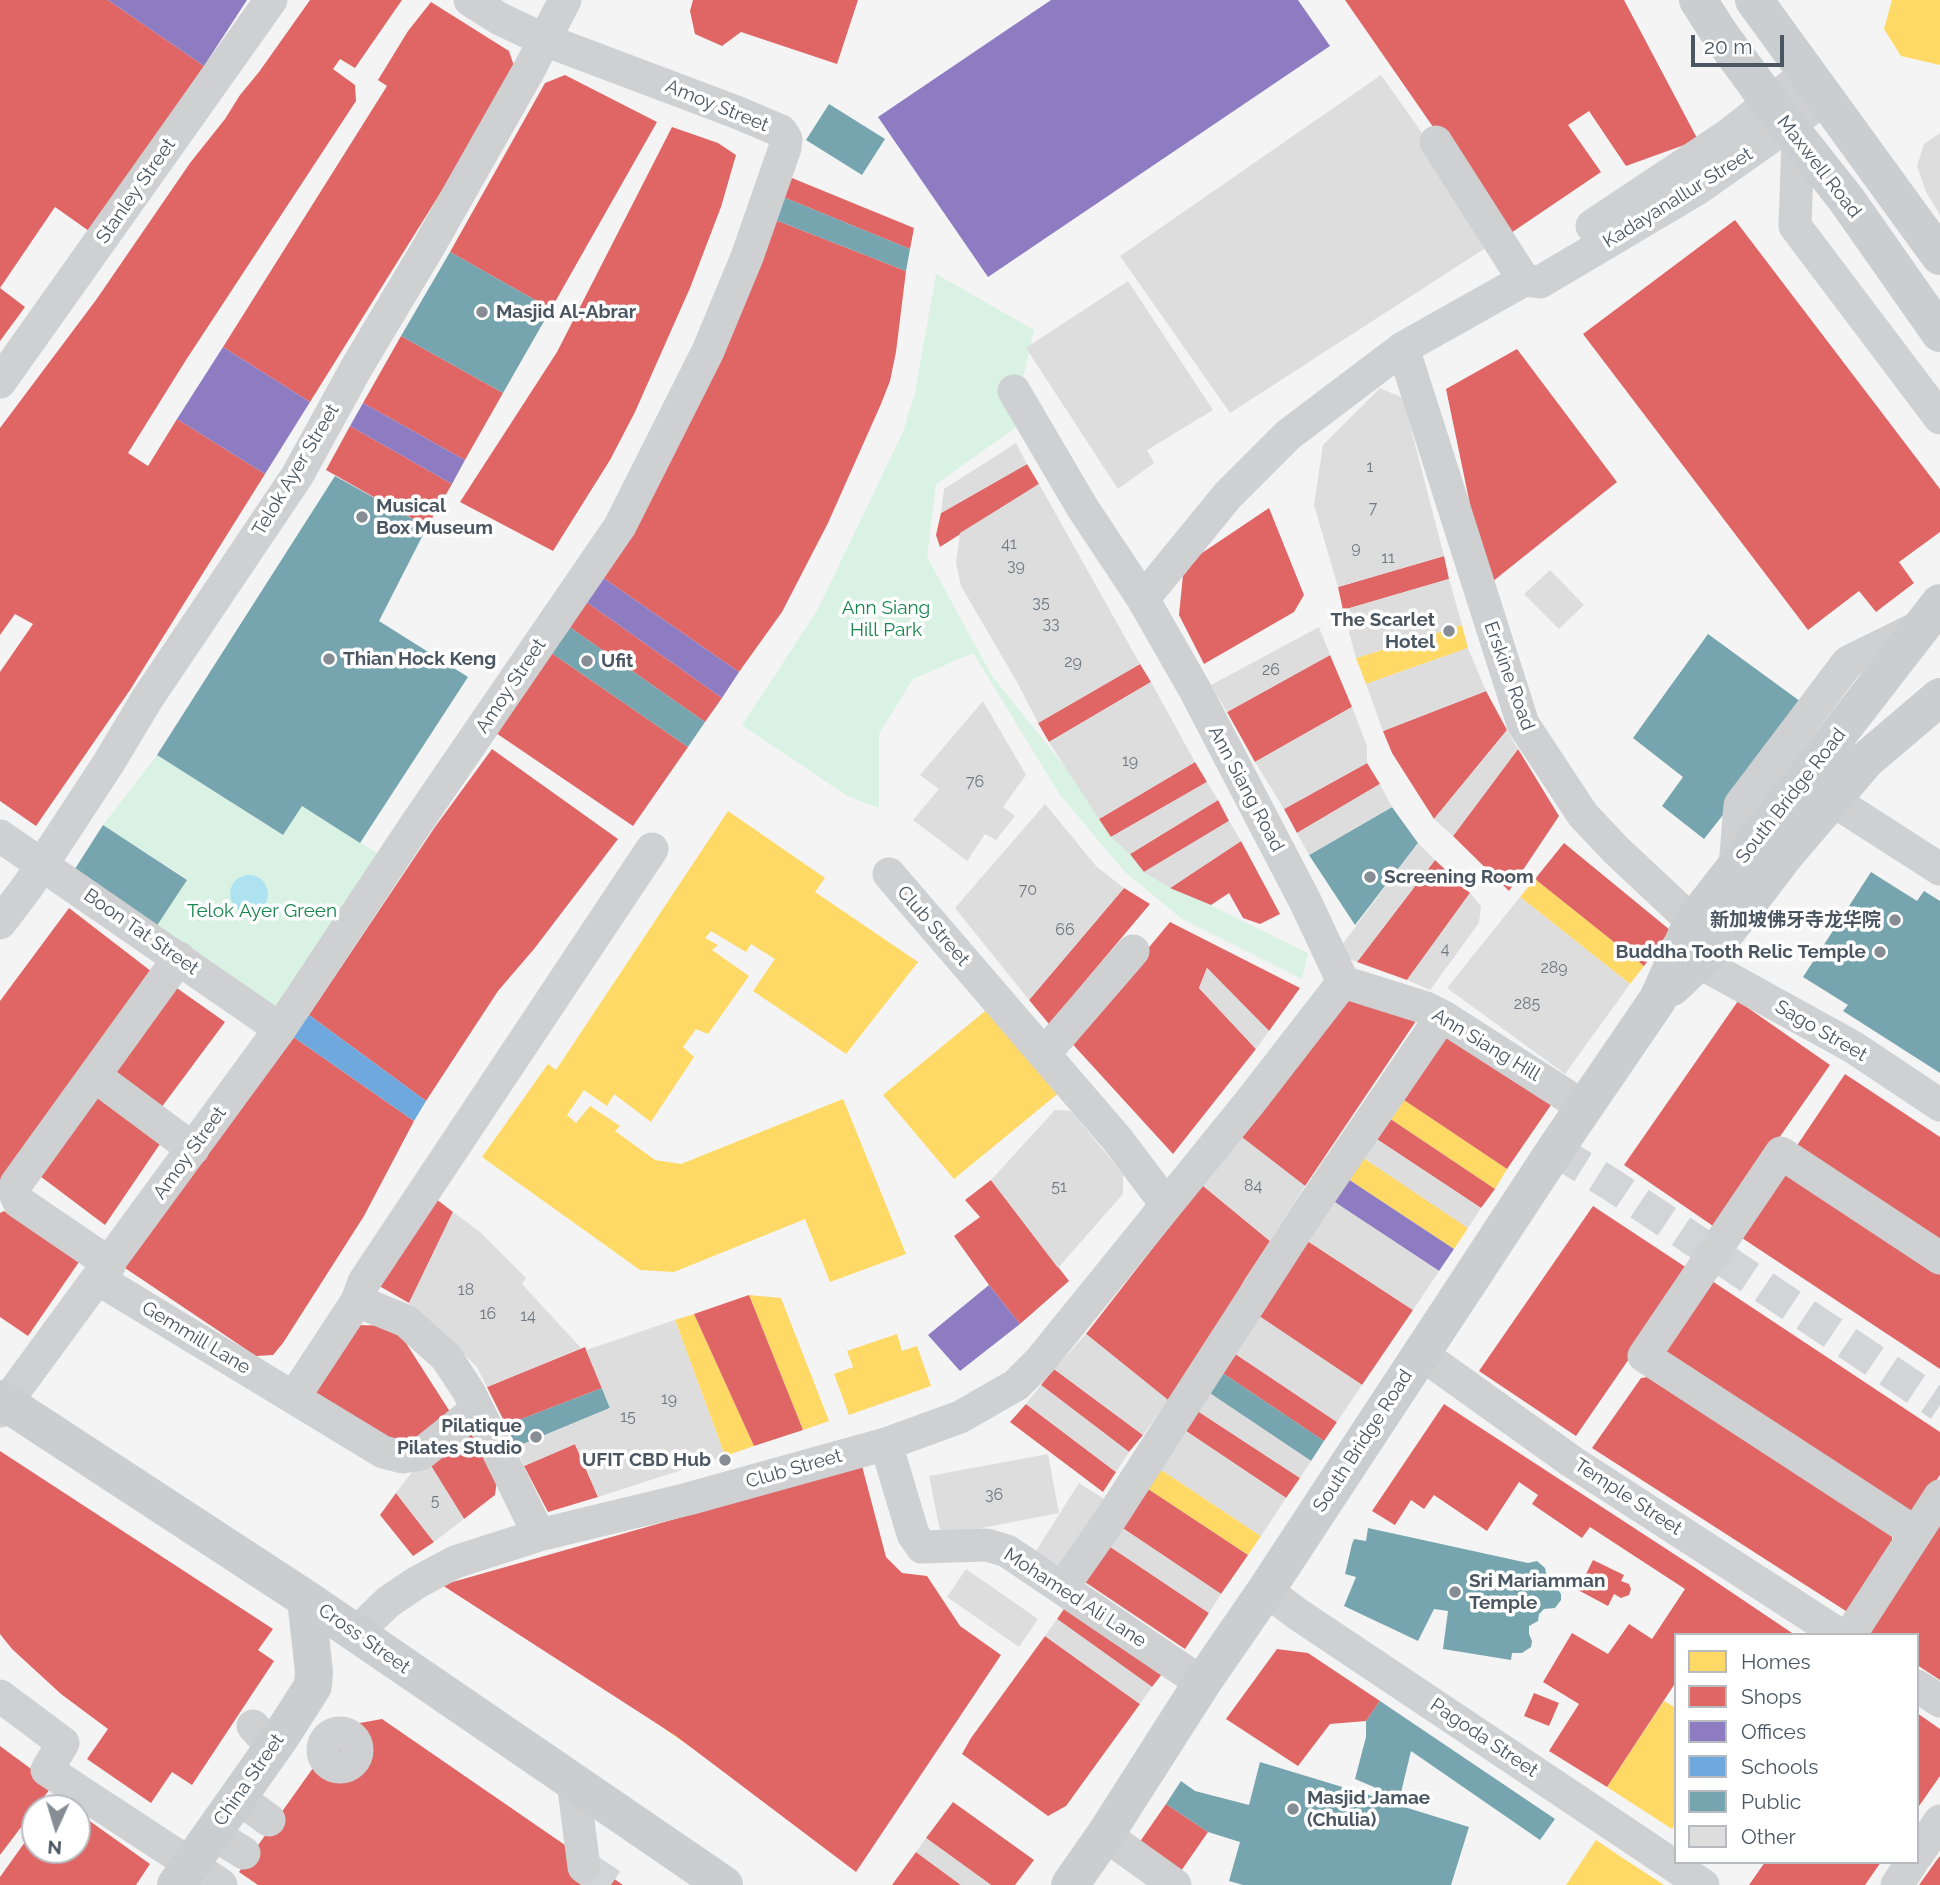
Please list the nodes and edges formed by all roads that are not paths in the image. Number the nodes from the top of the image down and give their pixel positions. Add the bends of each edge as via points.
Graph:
1 (271, 0) edge
2 (470, 0) edge
3 (567, 0) edge
4 (1698, 0) edge
5 (1754, 0) edge
6 (557, 44) junction
7 (1815, 86) junction
8 (1785, 123) junction
9 (1436, 142) dead end
10 (1940, 256) edge
11 (1524, 281) junction
12 (1940, 333) edge
13 (1403, 348) junction
14 (0, 382) edge
15 (1014, 390) dead end
16 (1940, 418) edge
17 (1143, 599) junction
18 (1931, 614) edge
19 (1940, 696) edge
20 (1831, 799) junction
21 (0, 836) edge
22 (652, 849) dead end
23 (42, 863) junction
24 (1940, 869) edge
25 (888, 874) dead end
26 (0, 923) edge
27 (1703, 943) junction
28 (1133, 951) dead end
29 (179, 958) junction
30 (1343, 982) junction
31 (1443, 1016) junction
32 (280, 1029) junction
33 (1044, 1054) junction
34 (95, 1076) junction
35 (1940, 1105) edge
36 (1584, 1107) junction
37 (193, 1149) junction
38 (1166, 1204) junction
39 (1940, 1258) edge
40 (104, 1271) junction
41 (357, 1301) junction
42 (1420, 1353) junction
43 (294, 1397) junction
44 (2, 1404) edge
45 (477, 1409) junction
46 (886, 1444) junction
47 (1940, 1496) edge
48 (1916, 1533) junction
49 (539, 1535) junction
50 (1062, 1588) junction
51 (1266, 1590) junction
52 (306, 1599) junction
53 (1837, 1633) edge
54 (1851, 1633) edge
55 (355, 1634) junction
56 (1202, 1683) junction
57 (1919, 1687) edge
58 (0, 1696) edge
59 (1940, 1701) edge
60 (279, 1728) junction
61 (330, 1741) dead end
62 (573, 1782) junction
63 (237, 1797) junction
64 (269, 1820) dead end
65 (1940, 1821) edge
66 (212, 1833) junction
67 (1105, 1835) junction
68 (1919, 1852) edge
69 (244, 1853) dead end
70 (1911, 1864) edge
71 (185, 1875) edge
72 (572, 1878) edge
73 (724, 1885) edge
74 (1070, 1885) edge
75 (1175, 1885) edge
76 (1703, 1885) edge
77 (1897, 1885) edge

1 - 14 street, Stanley Street
2 - 6 street
3 - 6 street, Telok Ayer Street
4 - 8 main road, Maxwell Road
5 - 7 main road
6 - 23 street, Telok Ayer Street via 428,248 297,476
6 - 32 street, Amoy Street via 781,131 785,148 708,351 620,526
7 - 8 street, Kadayanallur Street
7 - 10 main road
8 - 11 street, Kadayanallur Street via 1727,136 1529,265
8 - 12 main road, Maxwell Road via 1846,199
8 - 16 street via 1795,226
9 - 11 street
11 - 13 street, Kadayanallur Street
13 - 17 street via 1288,435 1228,495
13 - 27 street, Erskine Road via 1523,724 1583,815 1679,907
15 - 17 street, Ann Siang Road via 1082,507
17 - 30 street, Ann Siang Road via 1195,690
18 - 27 main road, South Bridge Road via 1735,868
19 - 20 main road, South Bridge Road via 1866,760
20 - 24 street
20 - 27 main road, South Bridge Road
21 - 23 street, Boon Tat Street
22 - 41 street via 364,1282
23 - 26 street, Telok Ayer Street
23 - 29 street, Boon Tat Street
25 - 33 street, Club Street
27 - 35 street, Sago Street
27 - 36 main road, South Bridge Road via 1658,999
28 - 33 street
29 - 32 street, Boon Tat Street
29 - 34 street
30 - 31 street, Ann Siang Hill
30 - 38 street, Club Street
31 - 36 street, Ann Siang Hill
31 - 50 street
32 - 37 street, Amoy Street
33 - 38 street, Club Street
34 - 37 street
34 - 40 street, Gemmill Lane via 25,1170 15,1193 19,1202
36 - 42 main road, South Bridge Road
37 - 40 street, Amoy Street
38 - 46 street, Club Street via 1016,1385 960,1417
39 - 48 street via 1781,1153 1644,1356
40 - 43 street, Gemmill Lane
40 - 44 street, Amoy Street
41 - 43 street
41 - 45 street via 406,1321 446,1357
42 - 51 main road, South Bridge Road
42 - 53 street, Temple Street via 1571,1461
43 - 45 street, Gemmill Lane via 383,1452 403,1457 421,1454
44 - 52 main road, Cross Street
45 - 49 street
46 - 49 street, Club Street
46 - 50 street, Mohamed Ali Lane via 913,1534 922,1547 987,1545 1007,1551
47 - 48 street
48 - 54 street
49 - 55 street, Club Street via 454,1562 388,1602
50 - 56 street, Mohamed Ali Lane
51 - 56 main road, South Bridge Road
51 - 76 street, Pagoda Street
52 - 55 main road, Cross Street
52 - 60 main road, China Street via 314,1672 299,1677
55 - 62 main road, Cross Street
56 - 67 main road, South Bridge Road
57 - 59 street
58 - 71 street via 63,1743 47,1770
60 - 61 street
60 - 63 main road, China Street
60 - 71 main road, China Street
62 - 72 street
62 - 73 main road, Cross Street
63 - 64 street
63 - 66 main road, China Street
65 - 68 street
66 - 69 street
66 - 71 main road, China Street
67 - 74 main road, South Bridge Road
67 - 75 street
70 - 77 street

